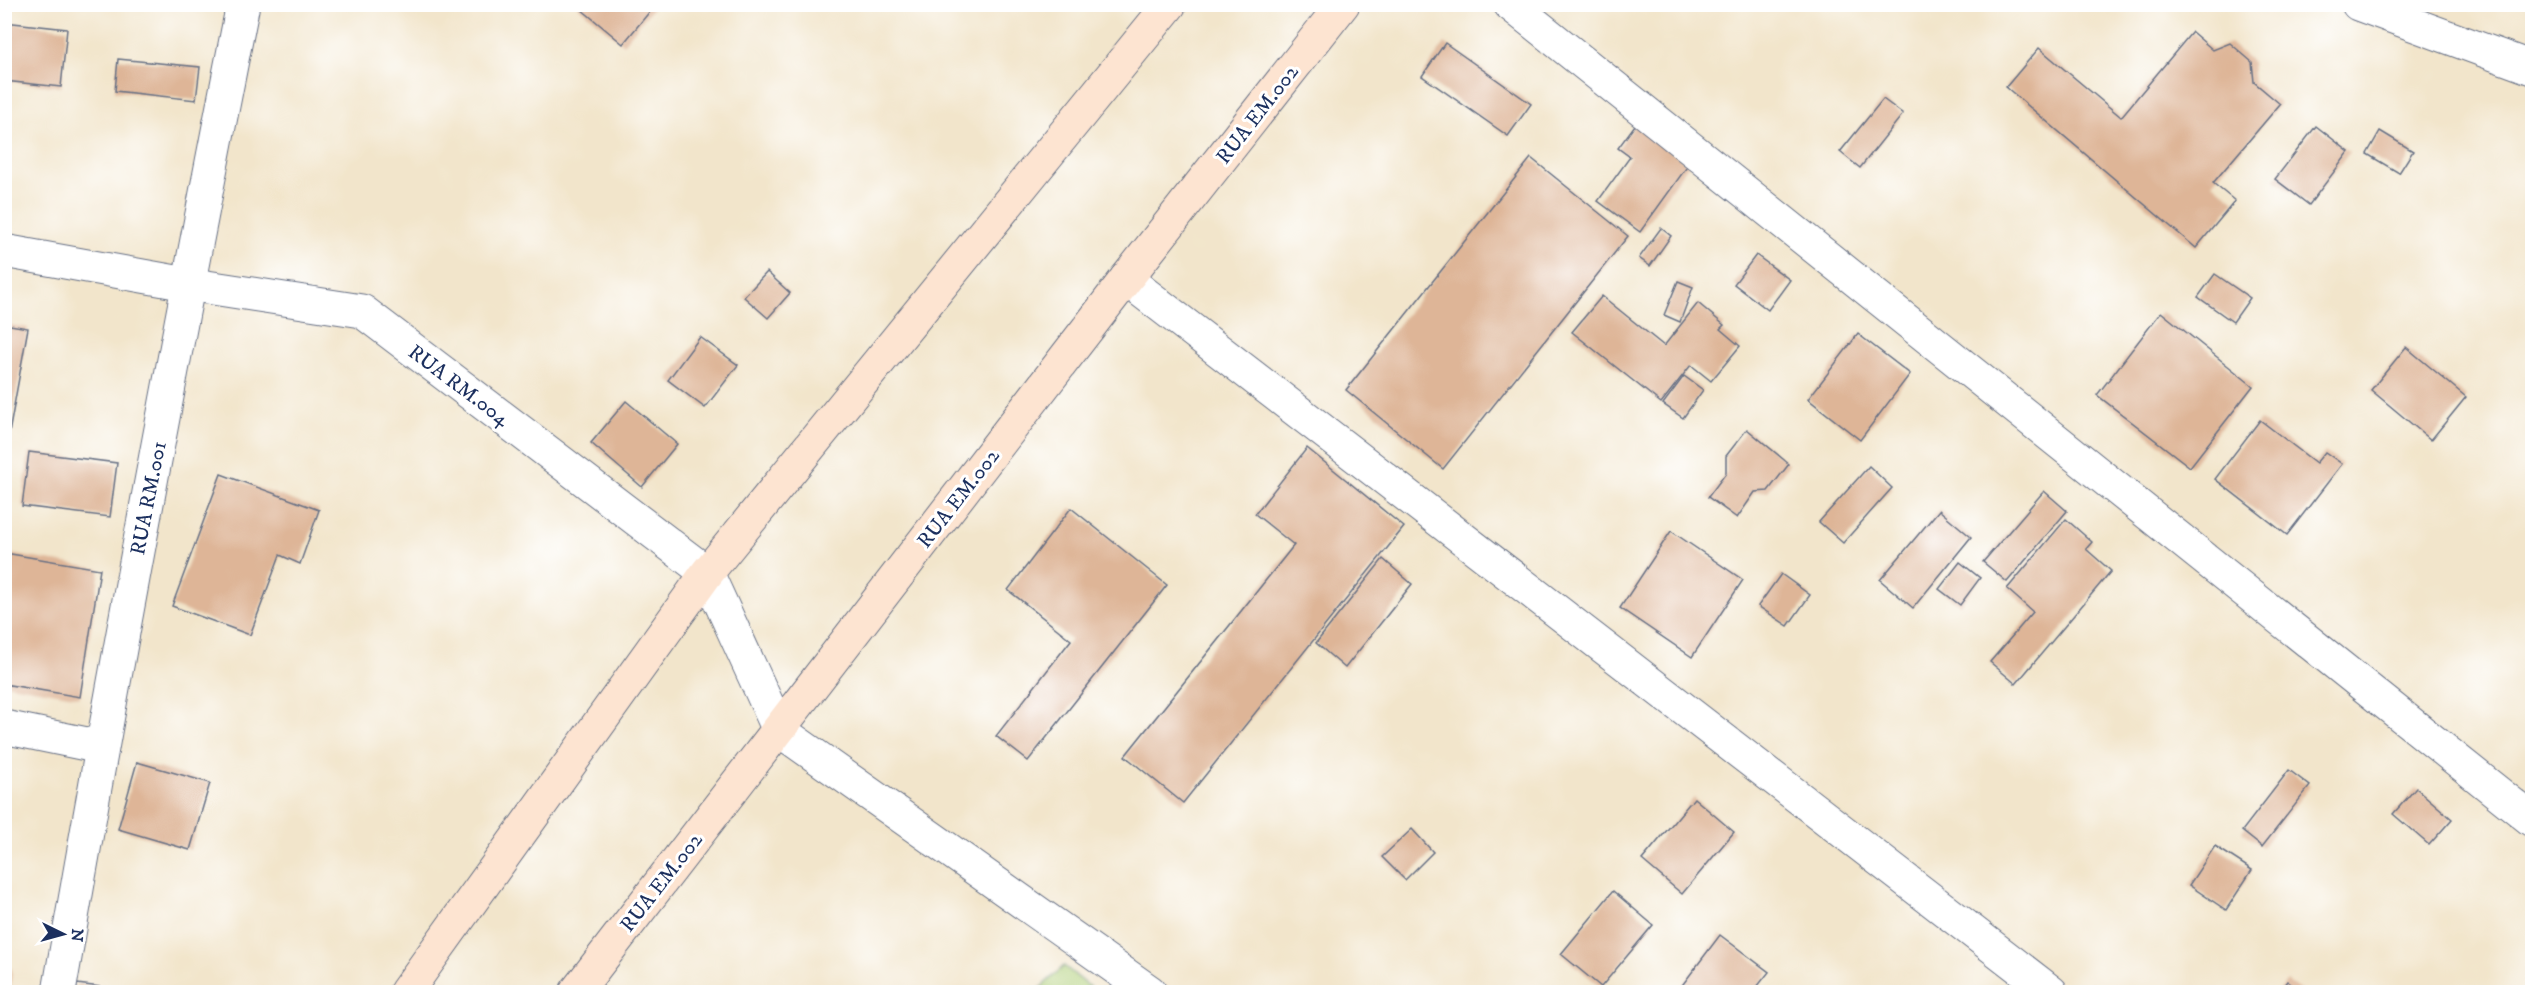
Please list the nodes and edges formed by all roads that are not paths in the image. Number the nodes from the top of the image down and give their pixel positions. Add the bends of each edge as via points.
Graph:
1 (243, 4) edge
2 (1170, 4) edge
3 (1343, 4) edge
4 (1510, 4) edge
5 (2358, 4) edge
6 (2532, 68) edge
7 (4, 251) edge
8 (1126, 279) junction
9 (187, 284) junction
10 (707, 573) junction
11 (4, 728) edge
12 (779, 730) junction
13 (101, 747) junction
14 (2532, 820) edge
15 (59, 993) edge
16 (406, 993) edge
17 (576, 993) edge
18 (1150, 993) edge
19 (2051, 993) edge

1 - 9 street, RUA RM.001
2 - 10 street
3 - 8 street, RUA EM.002
4 - 14 street
5 - 6 street
7 - 9 street, RUA RM.004
8 - 12 street, RUA EM.002
8 - 19 street
9 - 10 street, RUA RM.004 via 362,311
9 - 13 street, RUA RM.001
10 - 12 street, RUA RM.004
10 - 16 street
11 - 13 street
12 - 17 street, RUA EM.002
12 - 18 street
13 - 15 street, RUA RM.001

